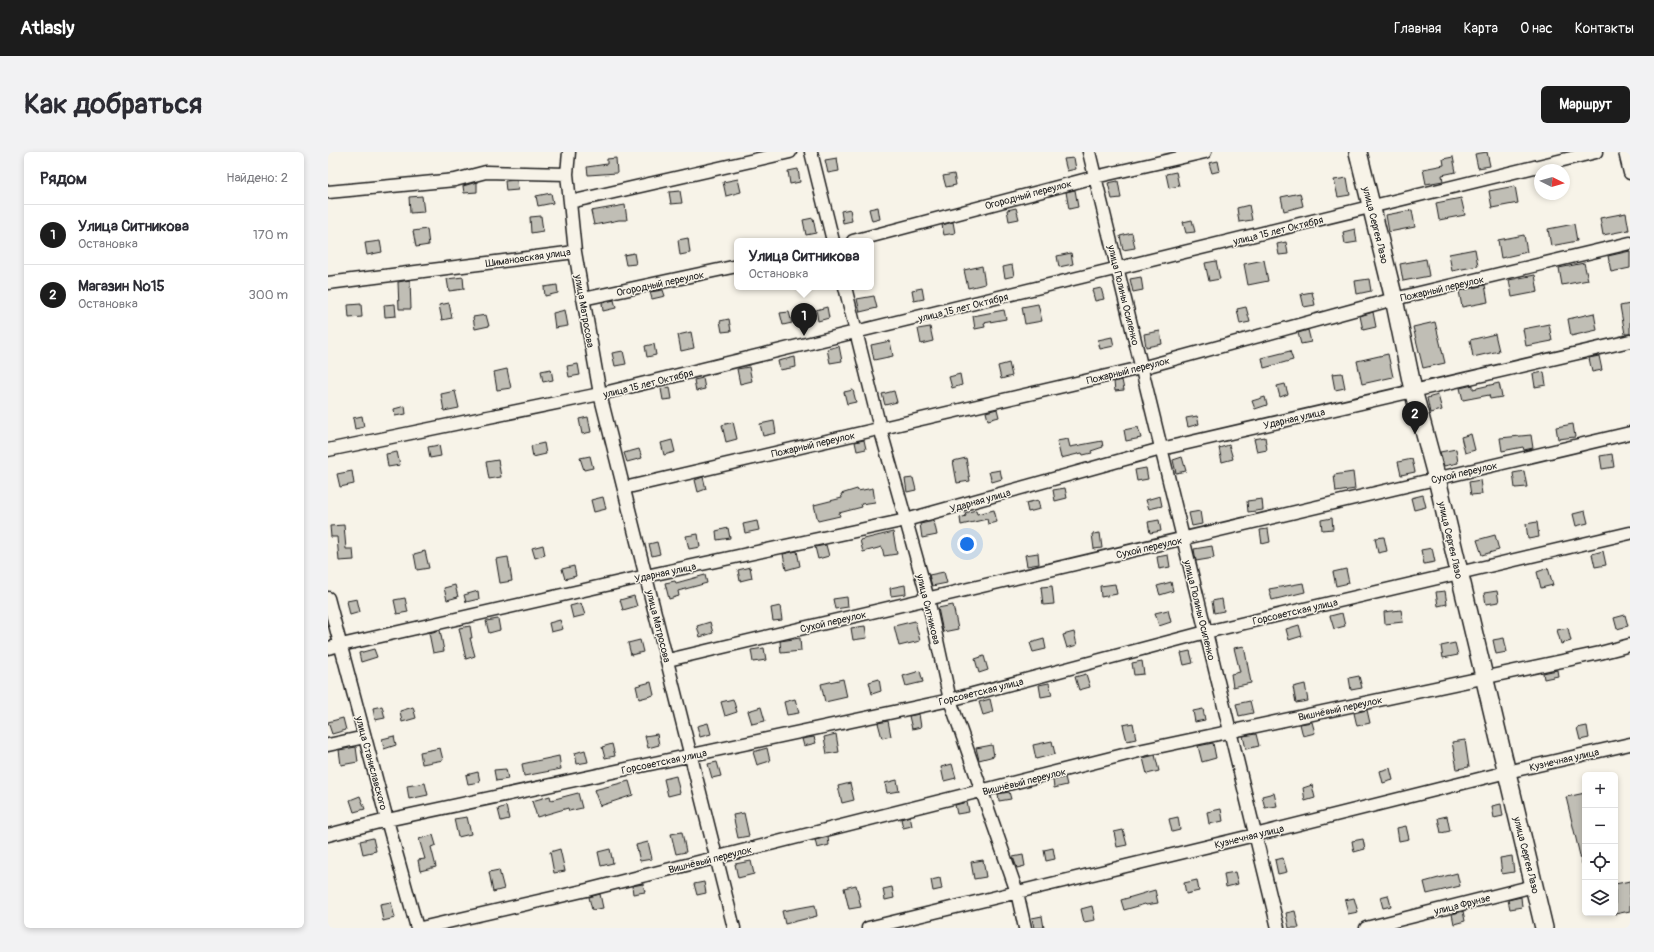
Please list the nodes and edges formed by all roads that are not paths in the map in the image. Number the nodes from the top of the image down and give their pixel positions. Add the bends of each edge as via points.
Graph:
1 (569, 152) edge
2 (790, 152) edge
3 (812, 152) edge
4 (1089, 152) edge
5 (1205, 152) edge
6 (1358, 152) edge
7 (1596, 152) edge
8 (1625, 152) edge
9 (1630, 173) edge
10 (567, 174) junction
11 (1095, 177) junction
12 (328, 192) edge
13 (570, 202) junction
14 (1371, 207) junction
15 (832, 238) edge
16 (864, 238) edge
17 (1630, 243) edge
18 (575, 252) junction
19 (734, 267) edge
20 (1117, 269) junction
21 (328, 283) edge
22 (846, 290) edge
23 (583, 299) junction
24 (1394, 299) junction
25 (857, 332) junction
26 (1630, 341) edge
27 (1141, 368) junction
28 (1413, 390) junction
29 (600, 394) junction
30 (880, 428) junction
31 (1630, 433) edge
32 (1161, 449) junction
33 (328, 450) edge
34 (1437, 478) junction
35 (624, 488) junction
36 (906, 520) junction
37 (1630, 533) edge
38 (1183, 539) junction
39 (1459, 573) junction
40 (646, 576) junction
41 (328, 598) edge
42 (928, 599) junction
43 (1206, 632) junction
44 (1630, 645) edge
45 (334, 646) edge
46 (668, 660) junction
47 (1484, 677) junction
48 (950, 700) junction
49 (1230, 731) junction
50 (365, 737) junction
51 (1630, 744) edge
52 (328, 745) edge
53 (690, 755) junction
54 (1507, 772) junction
55 (981, 791) junction
56 (387, 820) junction
57 (328, 835) edge
58 (1255, 835) junction
59 (716, 857) junction
60 (1534, 886) junction
61 (1017, 892) junction
62 (417, 928) edge
63 (421, 928) edge
64 (734, 928) edge
65 (868, 928) edge
66 (1025, 928) edge
67 (1278, 928) edge
68 (1366, 928) edge
69 (1544, 928) edge

1 - 10 street
2 - 13 street
3 - 15 street
4 - 11 street, улица Полины Осипенко
5 - 11 street, Огородный переулок
6 - 14 main road, улица Сергея Лазо
7 - 14 street, улица 15 лет Октября
8 - 9 street
10 - 12 street via 486,172 456,180
10 - 13 street
11 - 16 street, Огородный переулок
11 - 20 street, улица Полины Осипенко
13 - 18 street, Шимановская улица
14 - 20 street, улица 15 лет Октября
14 - 24 main road, улица Сергея Лазо
17 - 24 street, Пожарный переулок
18 - 21 street, Шимановская улица
18 - 23 street, улица Матросова
19 - 23 street, Огородный переулок
20 - 25 street, улица 15 лет Октября
20 - 27 street, улица Полины Осипенко
22 - 25 street, улица Ситникова
23 - 29 street, улица Матросова
24 - 27 street, Пожарный переулок
24 - 28 main road, улица Сергея Лазо
25 - 29 street, улица 15 лет Октября
25 - 30 street, улица Ситникова
26 - 28 street, Ударная улица
27 - 30 street, Пожарный переулок
27 - 32 street, улица Полины Осипенко
28 - 32 street, Ударная улица
28 - 34 main road, улица Сергея Лазо
29 - 33 street, улица 15 лет Октября
29 - 35 street, улица Матросова
30 - 35 street, Пожарный переулок
30 - 36 street, улица Ситникова
31 - 34 street, Сухой переулок
32 - 36 street, Ударная улица
32 - 38 street, улица Полины Осипенко
34 - 38 street, Сухой переулок
34 - 39 main road, улица Сергея Лазо
35 - 40 street, улица Матросова
36 - 40 street, Ударная улица
36 - 42 street, улица Ситникова
37 - 39 street, Горсоветская улица
38 - 42 street, Сухой переулок
38 - 43 street, улица Полины Осипенко
39 - 43 street, Горсоветская улица
39 - 47 main road, улица Сергея Лазо
40 - 45 street, Ударная улица
40 - 46 street, улица Матросова
41 - 45 street, улица Станиславского
42 - 46 street, Сухой переулок
42 - 48 street, улица Ситникова
43 - 48 street, Горсоветская улица
43 - 49 street, улица Полины Осипенко
44 - 47 street, Вишнёвый переулок
45 - 50 street, улица Станиславского
46 - 53 street, улица Матросова
47 - 49 street, Вишнёвый переулок
47 - 54 main road, улица Сергея Лазо
48 - 53 street, Горсоветская улица
48 - 55 street, улица Ситникова
49 - 55 street, Вишнёвый переулок
49 - 58 street, улица Полины Осипенко
50 - 52 street
50 - 56 street, улица Станиславского
51 - 54 street, Кузнечная улица
53 - 56 street, Горсоветская улица
53 - 59 street, улица Матросова
54 - 58 street, Кузнечная улица
54 - 60 main road, улица Сергея Лазо
55 - 59 street, Вишнёвый переулок
55 - 61 street, улица Ситникова
56 - 57 street, Горсоветская улица
56 - 62 street, улица Станиславского
58 - 61 street, Кузнечная улица
58 - 67 street, улица Полины Осипенко
59 - 63 street, Вишнёвый переулок
59 - 64 street, улица Матросова
60 - 68 street, улица Фрунзе
60 - 69 main road, улица Сергея Лазо
61 - 65 street, Кузнечная улица
61 - 66 street, улица Ситникова

